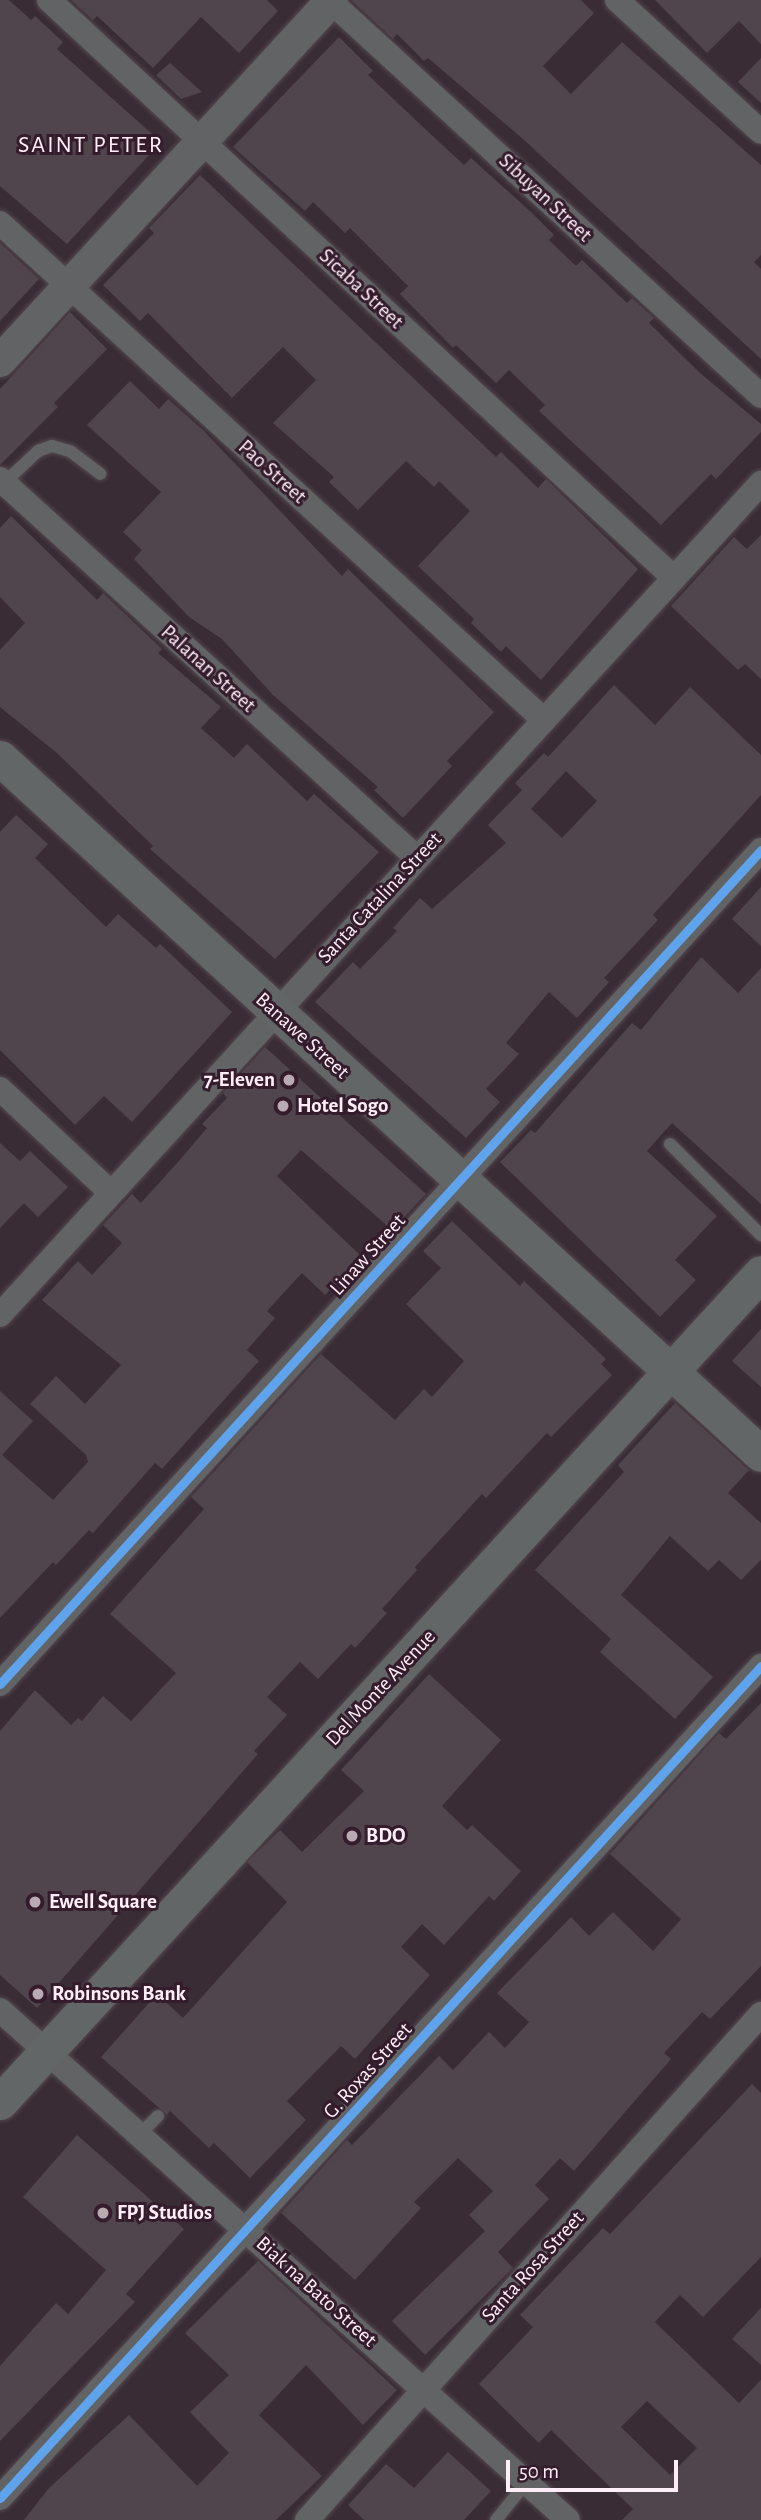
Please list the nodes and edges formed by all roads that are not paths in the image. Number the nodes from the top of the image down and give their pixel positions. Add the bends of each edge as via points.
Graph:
1 (49, 0) edge
2 (330, 0) edge
3 (617, 0) edge
4 (761, 132) edge
5 (201, 140) junction
6 (0, 223) edge
7 (67, 285) junction
8 (0, 361) edge
9 (761, 397) edge
10 (100, 474) dead end
11 (2, 481) edge
12 (761, 483) edge
13 (674, 578) junction
14 (544, 720) junction
15 (0, 758) edge
16 (761, 850) edge
17 (417, 858) junction
18 (275, 1012) junction
19 (0, 1089) edge
20 (670, 1144) dead end
21 (460, 1180) junction
22 (111, 1193) junction
23 (761, 1235) edge
24 (761, 1273) edge
25 (0, 1315) edge
26 (671, 1373) junction
27 (761, 1454) edge
28 (761, 1666) edge
29 (0, 1684) edge
30 (0, 2010) edge
31 (761, 2014) edge
32 (46, 2051) junction
33 (0, 2102) edge
34 (247, 2230) junction
35 (424, 2389) junction
36 (526, 2483) junction
37 (0, 2498) edge
38 (307, 2520) edge
39 (496, 2520) edge
40 (568, 2520) edge

1 - 5 street, Sicaba Street
2 - 5 street
2 - 9 street, Sibuyan Street
3 - 4 street
5 - 7 street
5 - 13 street, Sicaba Street
6 - 7 street, Pao Street
7 - 8 street
7 - 14 street, Pao Street
10 - 11 lane via 70,451 52,446 38,451
11 - 17 street, Palanan Street
12 - 13 street, Santa Catalina Street
13 - 14 street, Santa Catalina Street
14 - 17 street, Santa Catalina Street
15 - 18 main road, Banawe Street
16 - 21 street, Linaw Street
17 - 18 street, Santa Catalina Street
18 - 21 main road, Banawe Street
18 - 22 street, Santa Catalina Street via 248,1053
19 - 22 street
20 - 23 lane
21 - 26 main road, Banawe Street
21 - 29 street, Linaw Street
22 - 25 street, Santa Catalina Street
24 - 26 main road, Del Monte Avenue
26 - 27 main road, Banawe Street
26 - 32 main road, Del Monte Avenue
28 - 34 street, G. Roxas Street
30 - 32 street, Biak na Bato Street
31 - 35 street, Santa Rosa Street
32 - 33 main road, Del Monte Avenue
32 - 34 street, Biak na Bato Street via 150,2124
34 - 35 street, Biak na Bato Street
34 - 37 street, G. Roxas Street
35 - 36 street, Biak na Bato Street
35 - 38 street, Santa Rosa Street
36 - 39 lane
36 - 40 street, Biak na Bato Street

